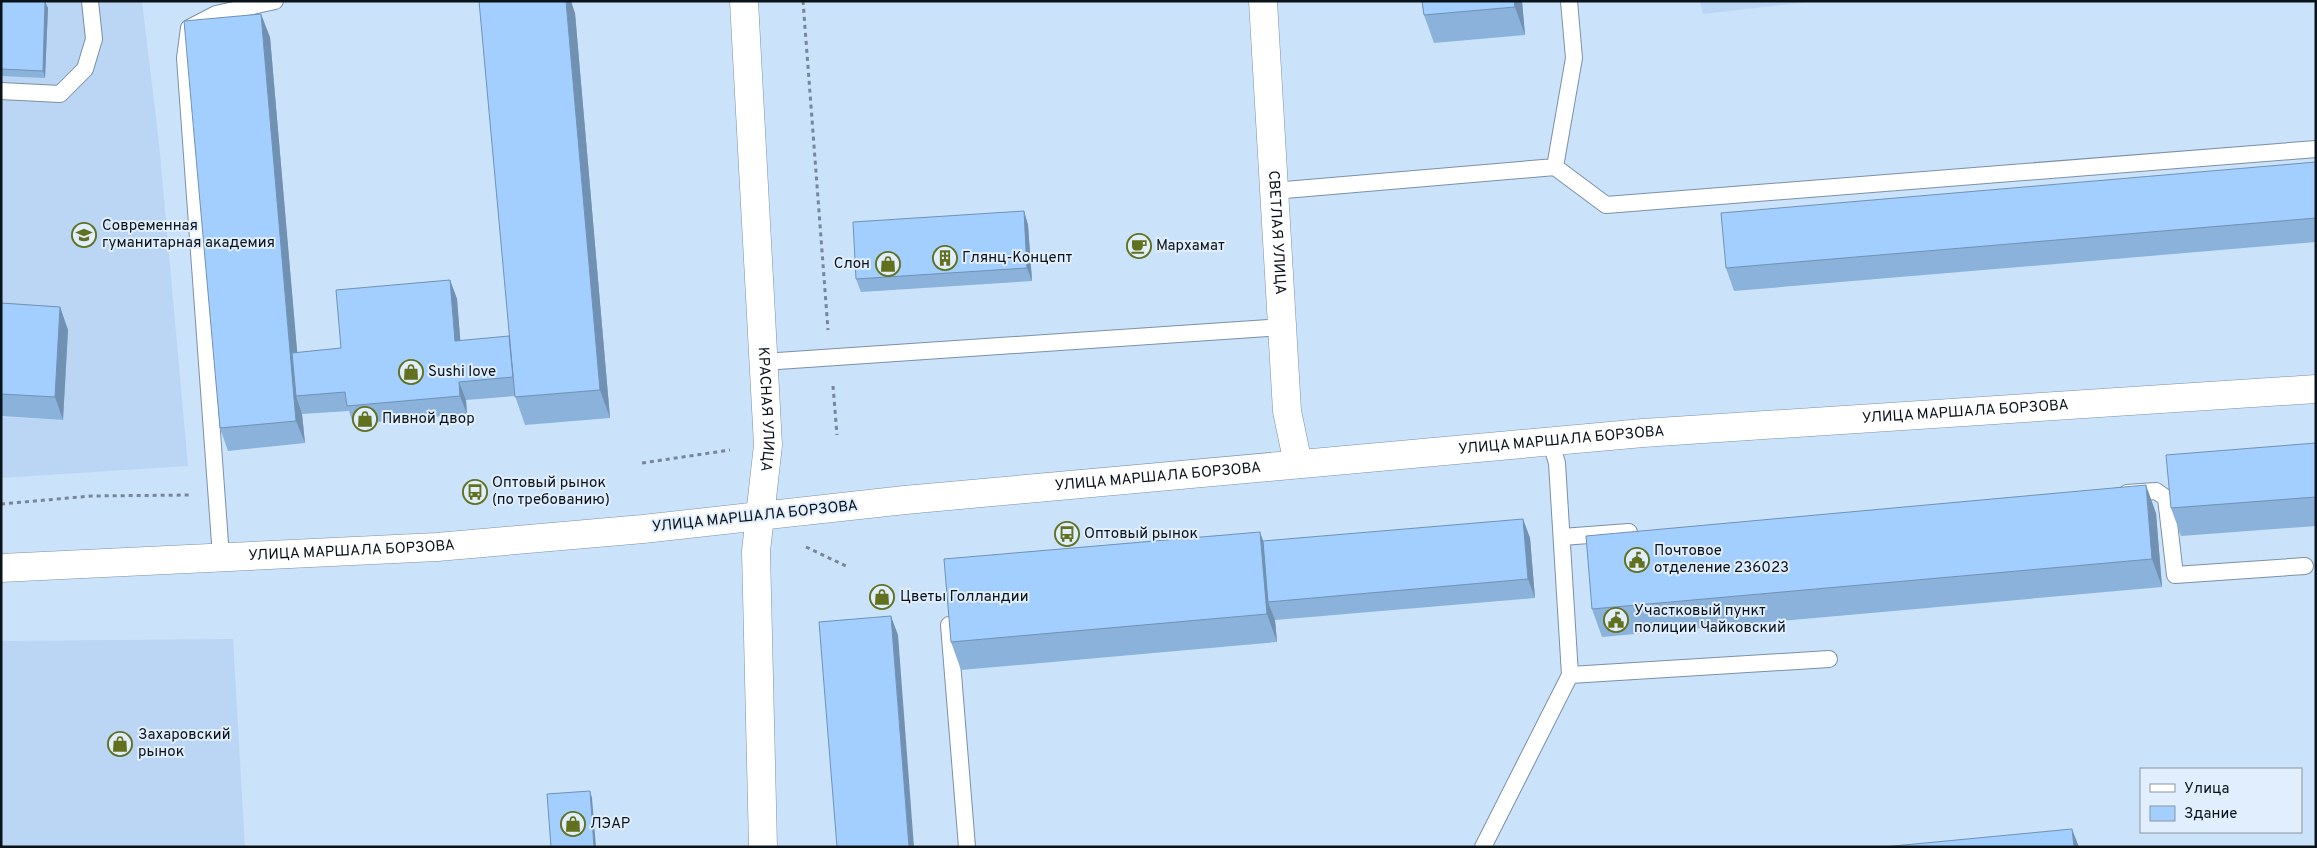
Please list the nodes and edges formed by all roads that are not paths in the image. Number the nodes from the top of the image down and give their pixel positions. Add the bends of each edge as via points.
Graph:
1 (90, 1) edge
2 (275, 1) edge
3 (744, 1) edge
4 (1263, 1) edge
5 (1569, 1) edge
6 (1, 91) edge
7 (2316, 149) edge
8 (1555, 167) junction
9 (1273, 191) junction
10 (1282, 326) junction
11 (763, 362) junction
12 (2316, 388) edge
13 (1551, 443) junction
14 (1298, 464) junction
15 (2107, 495) edge
16 (760, 516) junction
17 (1641, 531) edge
18 (1562, 537) junction
19 (221, 557) junction
20 (2305, 566) dead end
21 (1, 568) edge
22 (949, 626) edge
23 (1829, 659) dead end
24 (1570, 675) junction
25 (763, 847) edge
26 (967, 847) edge
27 (1483, 847) edge

1 - 6 lane via 94,39 85,69 60,94
2 - 19 lane via 216,14 189,28 185,58
3 - 11 main road, КРАСНАЯ УЛИЦА
4 - 9 main road, СВЕТЛАЯ УЛИЦА
5 - 8 lane via 1574,58
7 - 8 lane via 1606,205
8 - 9 lane
9 - 10 main road, СВЕТЛАЯ УЛИЦА
10 - 11 lane
10 - 14 main road, СВЕТЛАЯ УЛИЦА via 1287,411
11 - 16 main road, КРАСНАЯ УЛИЦА via 768,445
12 - 13 main road, УЛИЦА МАРШАЛА БОРЗОВА via 1642,433
13 - 14 main road, УЛИЦА МАРШАЛА БОРЗОВА
13 - 18 lane via 1556,463
14 - 16 main road, УЛИЦА МАРШАЛА БОРЗОВА
15 - 20 lane via 2156,491 2166,498 2175,575
16 - 19 main road, УЛИЦА МАРШАЛА БОРЗОВА via 437,547
16 - 25 main road, КРАСНАЯ УЛИЦА via 756,551
17 - 18 lane
18 - 24 lane
19 - 21 main road, УЛИЦА МАРШАЛА БОРЗОВА
22 - 26 lane
23 - 24 lane
24 - 27 lane

